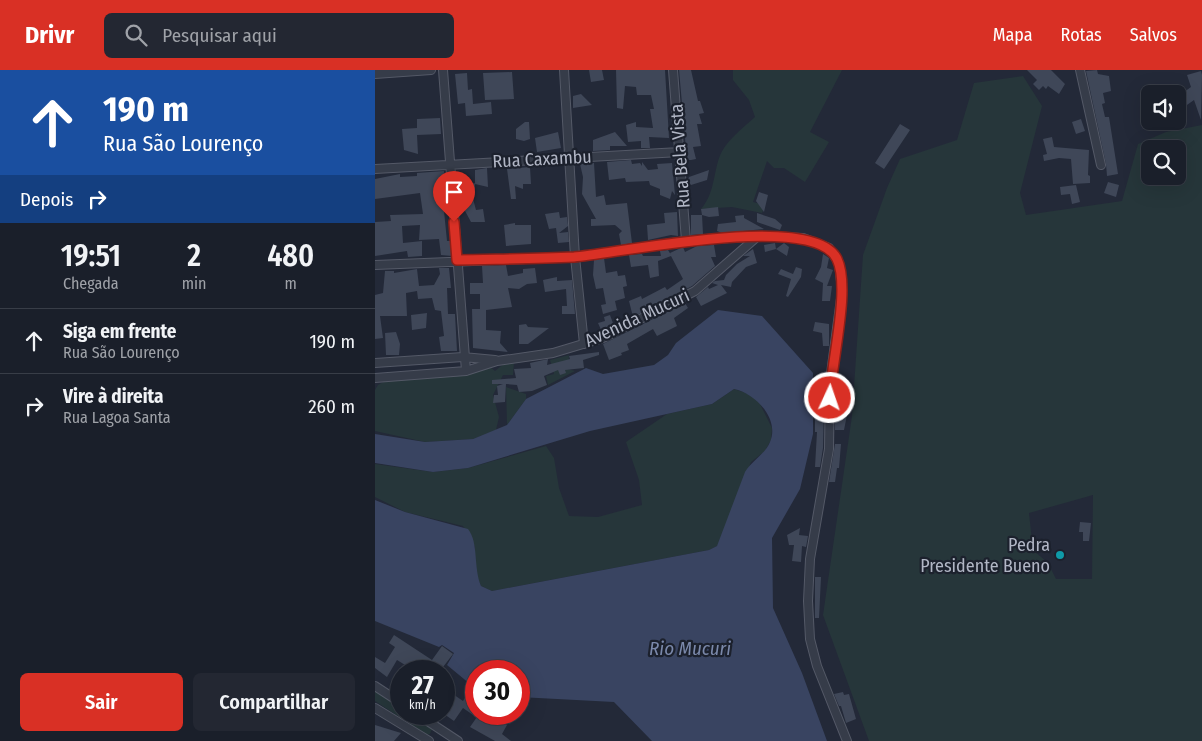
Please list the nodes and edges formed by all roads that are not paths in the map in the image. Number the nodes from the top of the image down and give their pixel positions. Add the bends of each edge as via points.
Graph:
1 (431, 70) edge
2 (443, 70) edge
3 (564, 70) edge
4 (673, 70) edge
5 (1080, 70) edge
6 (375, 74) edge
7 (680, 152) junction
8 (568, 158) junction
9 (450, 164) junction
10 (1101, 165) dead end
11 (375, 168) edge
12 (758, 236) junction
13 (687, 241) junction
14 (575, 257) junction
15 (457, 260) junction
16 (375, 265) edge
17 (584, 344) junction
18 (463, 356) junction
19 (497, 360) junction
20 (375, 362) edge
21 (465, 371) junction
22 (375, 378) edge
23 (375, 686) edge
24 (390, 696) edge
25 (375, 708) edge
26 (435, 725) edge
27 (441, 729) junction
28 (430, 741) edge
29 (458, 741) edge
30 (847, 741) edge

1 - 6 street
2 - 9 street
3 - 8 street
4 - 7 street, Rua Bela Vista
5 - 10 street
7 - 8 street, Rua Caxambu
7 - 13 street, Rua Bela Vista
8 - 9 street, Rua Caxambu
8 - 14 street
9 - 11 street, Rua Caxambu
9 - 15 street
12 - 13 street
12 - 17 street, Avenida Mucuri via 695,291 647,317
12 - 30 street via 818,242 829,248 839,263 842,291 830,381 829,449 810,559 808,601 810,639 817,666
13 - 14 street
14 - 15 street
14 - 17 street
15 - 16 street
15 - 18 street
17 - 19 street, Avenida Mucuri via 553,353
18 - 19 street, Avenida Mucuri
18 - 20 street, Avenida Mucuri
18 - 21 street
19 - 21 street, Avenida Mucuri
21 - 22 street, Avenida Mucuri
23 - 24 street
25 - 28 street
26 - 27 street
27 - 28 street
27 - 29 street

